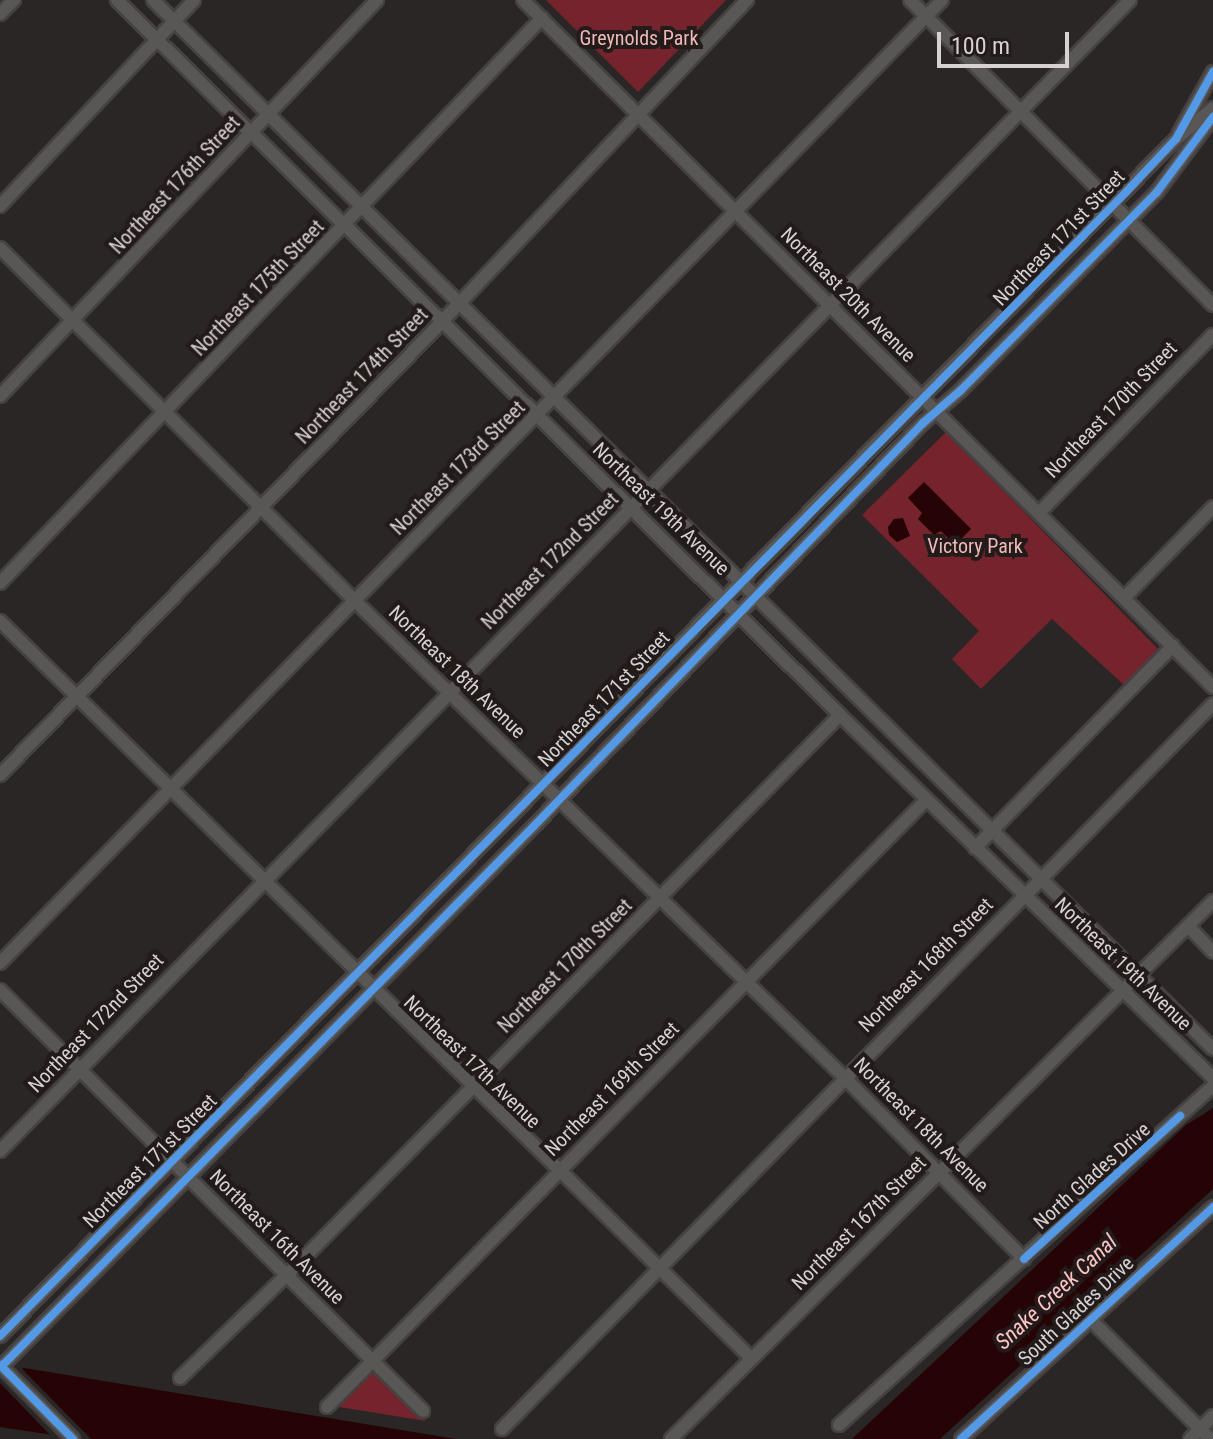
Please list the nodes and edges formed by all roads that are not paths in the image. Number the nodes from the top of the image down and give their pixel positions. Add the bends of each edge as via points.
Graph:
1 (14, 0) edge
2 (117, 0) edge
3 (153, 0) edge
4 (194, 0) edge
5 (377, 0) edge
6 (523, 0) edge
7 (747, 0) edge
8 (910, 0) edge
9 (942, 0) edge
10 (1130, 0) edge
11 (0, 14) edge
12 (927, 16) junction
13 (542, 18) junction
14 (174, 20) junction
15 (157, 39) junction
16 (1213, 72) edge
17 (1213, 108) edge
18 (1020, 112) junction
19 (639, 113) junction
20 (269, 115) junction
21 (1213, 117) edge
22 (1213, 126) edge
23 (252, 132) junction
24 (1176, 139) junction
25 (1198, 141) junction
26 (1113, 204) junction
27 (0, 206) edge
28 (363, 207) junction
29 (737, 213) junction
30 (1129, 220) junction
31 (346, 226) junction
32 (0, 248) edge
33 (460, 303) junction
34 (829, 305) junction
35 (1213, 305) edge
36 (75, 321) junction
37 (442, 321) junction
38 (1213, 335) edge
39 (0, 396) edge
40 (555, 397) junction
41 (924, 398) junction
42 (937, 411) junction
43 (165, 413) junction
44 (537, 416) junction
45 (648, 490) junction
46 (631, 507) junction
47 (1213, 507) edge
48 (261, 509) junction
49 (1039, 513) junction
50 (742, 582) junction
51 (0, 583) edge
52 (755, 595) junction
53 (1125, 597) junction
54 (724, 599) junction
55 (355, 601) junction
56 (739, 614) junction
57 (0, 621) edge
58 (785, 625) junction
59 (768, 642) junction
60 (1173, 646) junction
61 (663, 663) junction
62 (678, 676) junction
63 (1213, 687) edge
64 (449, 691) junction
65 (78, 697) junction
66 (1213, 704) edge
67 (840, 715) junction
68 (895, 734) junction
69 (589, 738) junction
70 (877, 752) junction
71 (605, 753) junction
72 (0, 775) edge
73 (544, 783) junction
74 (172, 788) junction
75 (560, 799) junction
76 (926, 800) junction
77 (993, 830) junction
78 (975, 848) junction
79 (1041, 877) junction
80 (264, 880) junction
81 (1024, 895) junction
82 (662, 897) junction
83 (1213, 901) edge
84 (1188, 926) junction
85 (1213, 952) edge
86 (0, 963) edge
87 (358, 973) junction
88 (1139, 973) junction
89 (746, 982) junction
90 (0, 990) edge
91 (374, 990) junction
92 (1121, 991) junction
93 (1213, 1049) edge
94 (80, 1067) junction
95 (844, 1077) junction
96 (1213, 1078) edge
97 (474, 1086) junction
98 (1213, 1086) edge
99 (0, 1151) edge
100 (173, 1161) junction
101 (559, 1171) junction
102 (940, 1171) junction
103 (189, 1177) junction
104 (1213, 1207) edge
105 (1024, 1259) junction
106 (658, 1267) junction
107 (286, 1276) junction
108 (1091, 1320) junction
109 (10, 1326) junction
110 (0, 1336) edge
111 (27, 1342) junction
112 (751, 1358) junction
113 (374, 1362) junction
114 (3, 1364) edge
115 (180, 1378) dead end
116 (327, 1407) dead end
117 (423, 1411) dead end
118 (1213, 1416) edge
119 (839, 1425) dead end
120 (502, 1429) dead end
121 (1207, 1435) edge
122 (73, 1439) edge
123 (671, 1439) edge
124 (961, 1439) edge
125 (1190, 1439) edge

1 - 11 street
2 - 15 street, Northeast 19th Avenue
3 - 14 street, Northeast 19th Avenue
4 - 14 street
5 - 20 street, Northeast 176th Street
6 - 13 street, Northeast 20th Avenue
7 - 19 street, Northeast 174th Street
8 - 12 street
9 - 12 street, Northeast 173rd Street
10 - 18 street, Northeast 172nd Street
12 - 18 street
12 - 29 street, Northeast 173rd Street
13 - 19 street, Northeast 20th Avenue
13 - 28 street, Northeast 175th Street
14 - 15 street
14 - 20 street, Northeast 19th Avenue
15 - 23 street, Northeast 19th Avenue
15 - 27 street
16 - 24 street, Northeast 171st Street
17 - 24 street, Northeast 171st Street
18 - 26 street
18 - 34 street, Northeast 172nd Street
19 - 29 street, Northeast 20th Avenue
19 - 33 street, Northeast 174th Street
20 - 23 street, Northeast 176th Street
20 - 28 street, Northeast 19th Avenue
21 - 25 street, Northeast 171st Street
22 - 25 street, Northeast 171st Street
23 - 31 street, Northeast 19th Avenue
23 - 36 street, Northeast 176th Street
24 - 26 street, Northeast 171st Street
25 - 30 street, Northeast 171st Street
26 - 30 street
26 - 41 street, Northeast 171st Street
28 - 31 street, Northeast 175th Street
28 - 33 street, Northeast 19th Avenue
29 - 34 street, Northeast 20th Avenue
29 - 40 street, Northeast 173rd Street
30 - 35 street
30 - 42 street, Northeast 171st Street
31 - 37 street, Northeast 19th Avenue
31 - 43 street, Northeast 175th Street
32 - 36 street, Northeast 18th Avenue
33 - 37 street, Northeast 174th Street
33 - 40 street, Northeast 19th Avenue
34 - 41 street, Northeast 20th Avenue
34 - 45 street, Northeast 172nd Street
36 - 39 street, Northeast 176th Street
36 - 43 street, Northeast 18th Avenue
37 - 44 street, Northeast 19th Avenue
37 - 48 street, Northeast 174th Street
38 - 49 street, Northeast 170th Street
40 - 44 street, Northeast 173rd Street
40 - 45 street, Northeast 19th Avenue
41 - 42 street, Northeast 20th Avenue
41 - 50 street, Northeast 171st Street
42 - 49 street, Northeast 20th Avenue
42 - 52 street, Northeast 171st Street
43 - 48 street, Northeast 18th Avenue
43 - 51 street, Northeast 175th Street
44 - 46 street, Northeast 19th Avenue
44 - 55 street, Northeast 173rd Street
45 - 46 street, Northeast 172nd Street
45 - 50 street, Northeast 19th Avenue
46 - 54 street, Northeast 19th Avenue
46 - 64 street, Northeast 172nd Street
47 - 53 street
48 - 55 street, Northeast 18th Avenue
48 - 65 street, Northeast 174th Street
49 - 53 street, Northeast 20th Avenue
50 - 52 street, Northeast 19th Avenue
50 - 54 street, Northeast 171st Street
52 - 56 street, Northeast 171st Street
52 - 58 street, Northeast 19th Avenue
53 - 60 street, Northeast 20th Avenue
54 - 56 street, Northeast 19th Avenue
54 - 61 street, Northeast 171st Street
55 - 64 street, Northeast 18th Avenue
55 - 74 street, Northeast 173rd Street
56 - 59 street, Northeast 19th Avenue
56 - 62 street, Northeast 171st Street
57 - 65 street, Northeast 17th Avenue
58 - 59 street
58 - 68 street, Northeast 19th Avenue
59 - 67 street, Northeast 19th Avenue
60 - 63 street, Northeast 20th Avenue
60 - 77 street
61 - 62 street
61 - 69 street, Northeast 171st Street
62 - 71 street, Northeast 171st Street
64 - 73 street, Northeast 18th Avenue
64 - 80 street, Northeast 172nd Street
65 - 72 street, Northeast 174th Street
65 - 74 street, Northeast 17th Avenue
66 - 79 street, Northeast 168th Street
67 - 70 street, Northeast 19th Avenue
67 - 82 street, Northeast 170th Street
68 - 70 street
68 - 77 street, Northeast 19th Avenue
69 - 71 street
69 - 73 street, Northeast 171st Street
70 - 76 street, Northeast 19th Avenue
71 - 75 street, Northeast 171st Street
73 - 75 street, Northeast 18th Avenue
73 - 87 street, Northeast 171st Street
74 - 80 street, Northeast 17th Avenue
74 - 86 street, Northeast 173rd Street
75 - 82 street, Northeast 18th Avenue
75 - 91 street, Northeast 171st Street
76 - 78 street, Northeast 19th Avenue
76 - 89 street, Northeast 169th Street
77 - 78 street
77 - 79 street, Northeast 19th Avenue
78 - 81 street, Northeast 19th Avenue
79 - 81 street, Northeast 168th Street
79 - 88 street, Northeast 19th Avenue
80 - 87 street, Northeast 17th Avenue
80 - 94 street, Northeast 172nd Street
81 - 92 street, Northeast 19th Avenue
81 - 95 street, Northeast 168th Street
82 - 89 street, Northeast 18th Avenue
82 - 97 street, Northeast 170th Street
83 - 84 street, Northeast 167th Street
84 - 85 street
84 - 88 street, Northeast 167th Street
87 - 91 street, Northeast 17th Avenue
87 - 100 street, Northeast 171st Street
88 - 92 street, Northeast 167th Street
88 - 93 street, Northeast 19th Avenue
89 - 95 street, Northeast 18th Avenue
89 - 101 street, Northeast 169th Street
90 - 94 street, Northeast 16th Avenue
91 - 97 street, Northeast 17th Avenue
91 - 103 street, Northeast 171st Street
92 - 96 street, Northeast 19th Avenue
92 - 102 street, Northeast 167th Street
94 - 99 street, Northeast 172nd Street
94 - 100 street, Northeast 16th Avenue
95 - 102 street, Northeast 18th Avenue
95 - 106 street, Northeast 168th Street
97 - 101 street, Northeast 17th Avenue
97 - 107 street, Northeast 170th Street
98 - 105 street, North Glades Drive
100 - 103 street, Northeast 16th Avenue
100 - 109 street, Northeast 171st Street
101 - 106 street, Northeast 17th Avenue
101 - 113 street, Northeast 169th Street
102 - 105 street, Northeast 18th Avenue
102 - 112 street, Northeast 167th Street
103 - 107 street, Northeast 16th Avenue
103 - 111 street, Northeast 171st Street
104 - 108 street, South Glades Drive
105 - 119 street, North Glades Drive
106 - 112 street, Northeast 17th Avenue
106 - 120 street, Northeast 168th Street
107 - 113 street, Northeast 16th Avenue
107 - 115 street, Northeast 170th Street
108 - 121 street
108 - 124 street, South Glades Drive
109 - 110 street, Northeast 171st Street
109 - 111 street via 14,1339
111 - 114 street, Northeast 171st Street
112 - 123 street, Northeast 167th Street
113 - 116 street, Northeast 169th Street
113 - 117 street, Northeast 16th Avenue
114 - 122 street
118 - 121 street
121 - 125 street

